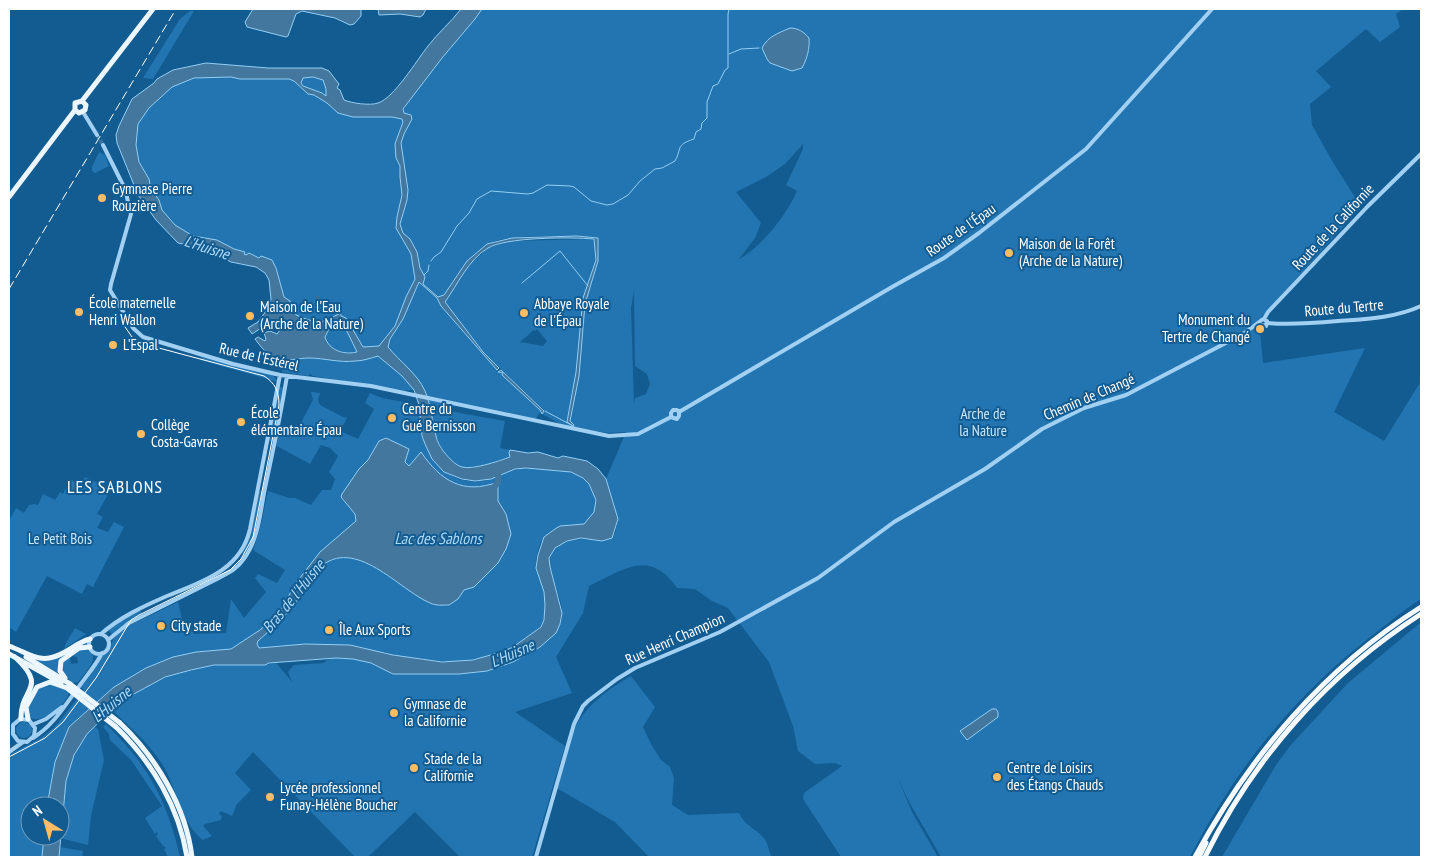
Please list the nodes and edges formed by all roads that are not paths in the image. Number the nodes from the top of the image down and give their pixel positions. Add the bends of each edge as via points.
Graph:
1 (153, 9) edge
2 (1212, 9) edge
3 (82, 101) junction
4 (75, 110) junction
5 (83, 112) junction
6 (97, 135) tunnel mouth
7 (104, 146) tunnel mouth
8 (1421, 154) edge
9 (9, 197) edge
10 (1421, 306) edge
11 (1264, 322) junction
12 (280, 375) junction
13 (287, 376) junction
14 (671, 417) joint
15 (912, 511) joint
16 (1421, 607) edge
17 (1421, 614) edge
18 (101, 634) junction
19 (90, 639) junction
20 (108, 640) junction
21 (9, 647) edge
22 (90, 647) junction
23 (94, 652) junction
24 (102, 653) junction
25 (9, 654) edge
26 (15, 657) junction
27 (91, 670) junction
28 (69, 686) junction
29 (67, 702) junction
30 (20, 719) junction
31 (28, 720) junction
32 (34, 724) junction
33 (118, 725) junction
34 (12, 729) junction
35 (9, 734) edge
36 (33, 738) junction
37 (23, 742) junction
38 (9, 752) edge
39 (1236, 790) junction
40 (187, 857) edge
41 (192, 857) edge
42 (536, 857) edge
43 (1195, 857) edge
44 (1199, 857) edge
45 (1205, 857) edge

1 - 3 main road
2 - 14 street, Route de l'Épau via 1086,149 979,233 944,258 679,412 677,418
3 - 4 main road via 75,103
3 - 5 main road via 86,107
4 - 5 main road
4 - 9 main road
5 - 6 street
7 - 12 street, Rue de l'Estérel via 125,189 130,209 130,220 110,290 136,332 150,340
8 - 11 street, Route de la Californie via 1352,222 1268,312
10 - 11 street, Route du Tertre via 1384,317 1310,323
11 - 15 street, Chemin de Changé via 1126,395 1060,419 970,479
12 - 13 street, Rue de l'Estérel
12 - 18 street via 250,529 242,551 218,573 123,617
13 - 14 street, Rue de l'Estérel via 371,386 609,436 638,434
13 - 20 street via 257,531 243,561 219,578 129,624
15 - 42 street, Rue Henri Champion via 818,578 720,632 635,668 588,701 574,724
16 - 39 highway via 1361,650 1330,678 1280,731
17 - 45 highway via 1361,657 1297,719 1247,784
18 - 19 street
18 - 20 street
19 - 21 main road via 59,656 46,659
19 - 22 street
20 - 24 street via 108,646
21 - 28 main road via 54,672
22 - 23 street
22 - 28 main road via 79,648 60,661 60,671
23 - 24 street
23 - 27 street via 95,662
24 - 27 street
25 - 26 main road
26 - 28 main road
26 - 30 main road via 32,678
27 - 29 street
28 - 31 main road via 50,682 37,688 26,708
28 - 33 main road, bridge
29 - 32 street
29 - 36 street via 51,724
30 - 31 street
30 - 34 street
31 - 32 street
32 - 36 street
33 - 40 main road via 160,781 181,832
33 - 41 main road via 140,744 163,778 176,803
34 - 35 street
34 - 37 street via 15,738
36 - 37 street
37 - 38 street
39 - 43 highway via 1217,816
39 - 44 highway

